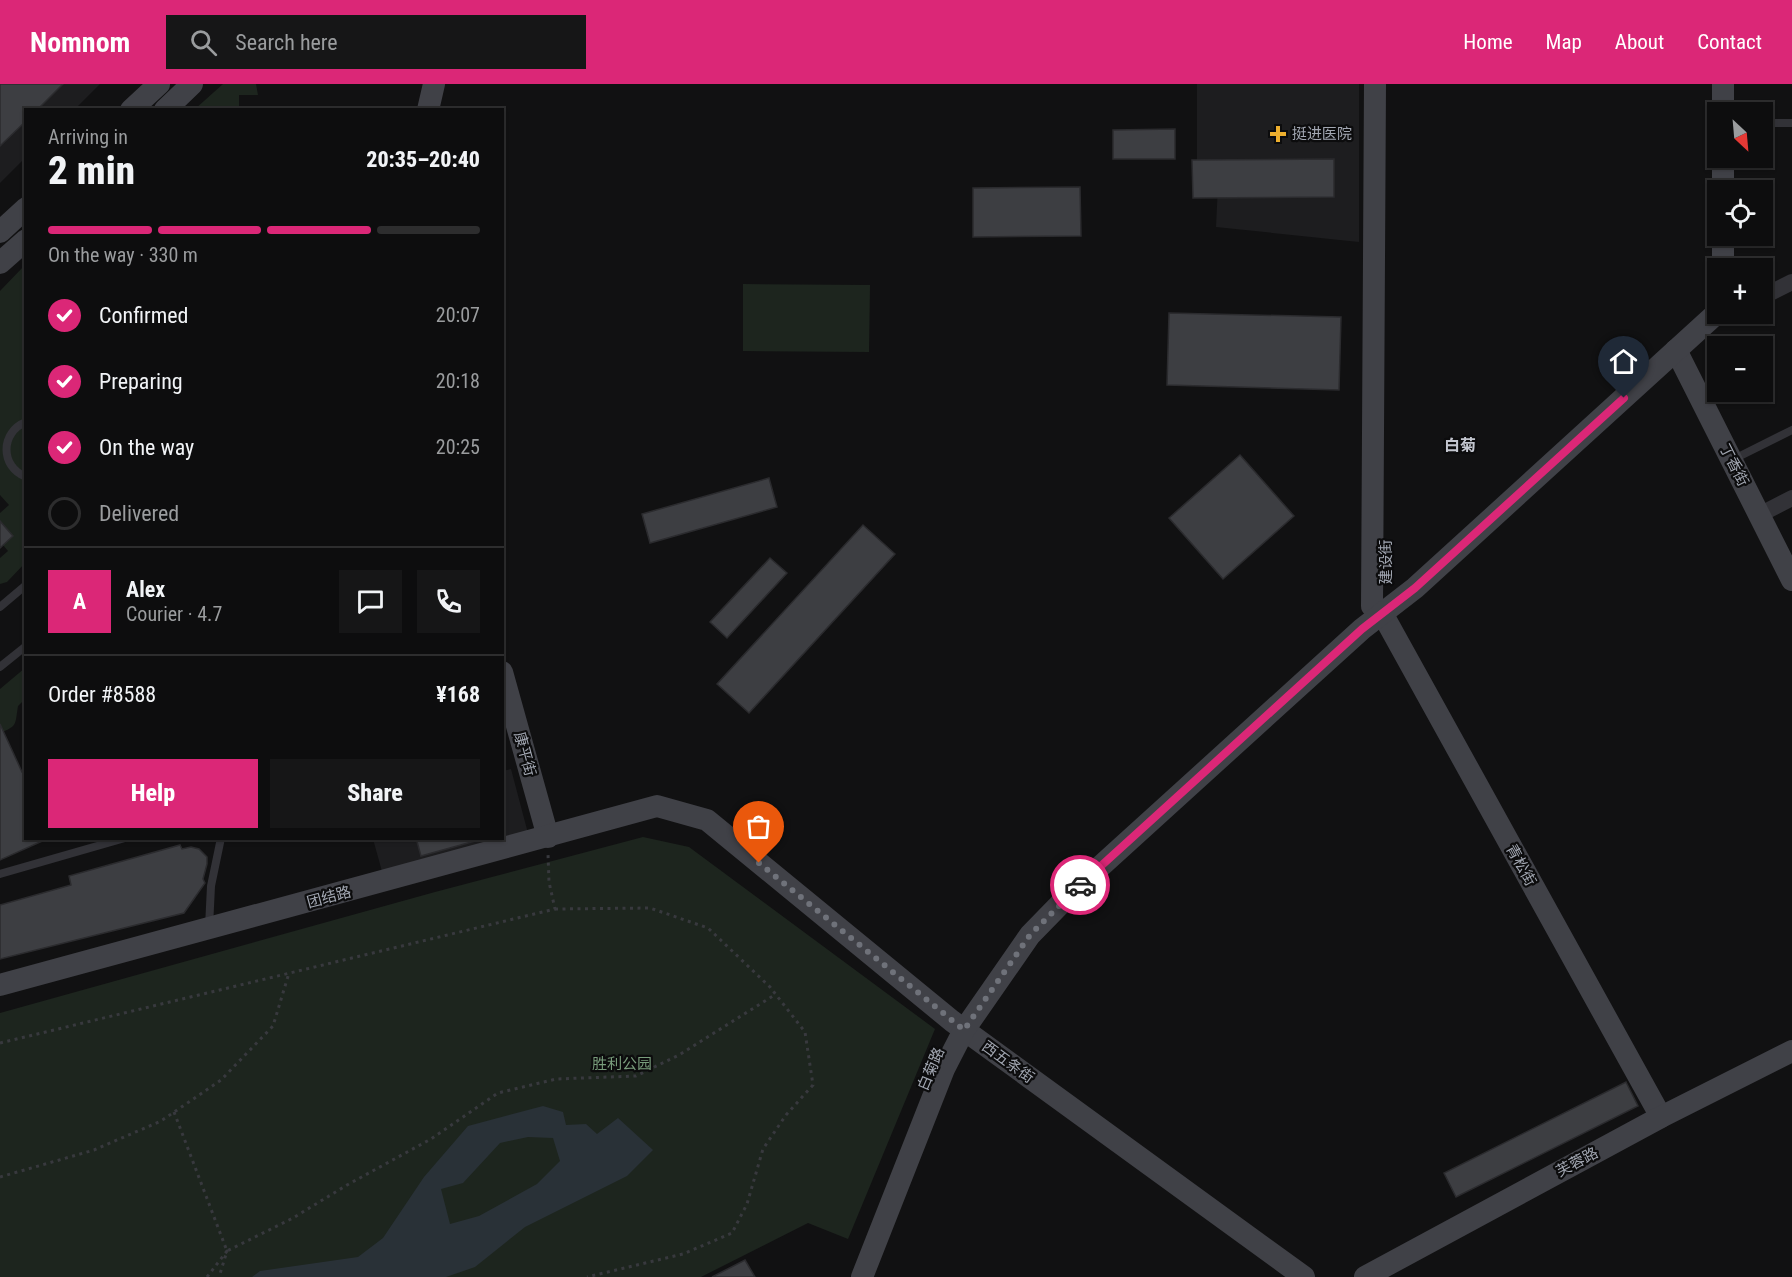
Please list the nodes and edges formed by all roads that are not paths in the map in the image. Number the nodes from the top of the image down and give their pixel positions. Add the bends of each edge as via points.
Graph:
1 (159, 84) edge
2 (192, 84) edge
3 (420, 84) edge
4 (434, 84) edge
5 (1375, 84) edge
6 (1390, 84) edge
7 (1724, 84) edge
8 (1723, 102) edge
9 (133, 108) edge
10 (167, 108) edge
11 (426, 108) edge
12 (428, 108) edge
13 (1773, 123) edge
14 (1792, 123) edge
15 (24, 210) edge
16 (0, 232) edge
17 (24, 242) edge
18 (0, 264) edge
19 (1792, 282) edge
20 (1773, 292) edge
21 (1707, 322) edge
22 (1676, 350) junction
23 (24, 423) edge
24 (1792, 430) edge
25 (1732, 460) junction
26 (24, 476) edge
27 (1792, 498) edge
28 (1759, 515) junction
29 (1792, 580) edge
30 (24, 587) edge
31 (1380, 606) junction
32 (0, 607) edge
33 (24, 648) edge
34 (0, 667) edge
35 (504, 679) edge
36 (657, 806) joint
37 (548, 837) junction
38 (118, 840) edge
39 (221, 840) edge
40 (0, 874) edge
41 (209, 930) junction
42 (0, 985) edge
43 (958, 1025) junction
44 (1792, 1051) edge
45 (1661, 1117) junction
46 (848, 1277) edge
47 (862, 1277) edge
48 (1304, 1277) edge
49 (1365, 1277) edge

1 - 9 street
2 - 10 street
3 - 11 street
4 - 12 street
5 - 31 street, 建设街
6 - 31 street, 建设街
7 - 8 street
13 - 14 lane
15 - 16 street
17 - 18 street
19 - 20 street
21 - 22 street, 白菊路
22 - 25 street, 丁香街
22 - 31 street, 白菊路 via 1415,588
23 - 26 lane via 11,431 4,448 8,466
24 - 25 lane
25 - 28 street, 丁香街
27 - 28 street
28 - 29 street, 丁香街
30 - 32 lane
31 - 43 street, 白菊路 via 1352,618 1047,896 1020,925
31 - 45 street, 青松街
33 - 34 lane
35 - 37 street, 康平街
36 - 37 street, 团结路
36 - 43 street, 西五条街 via 707,820
37 - 41 street, 团结路
38 - 40 lane
39 - 41 lane via 211,886
41 - 42 street, 团结路
43 - 46 street, 白菊路 via 932,1063
43 - 47 street, 白菊路
43 - 48 street, 西五条街
44 - 45 street, 芙蓉路
45 - 49 street, 芙蓉路

